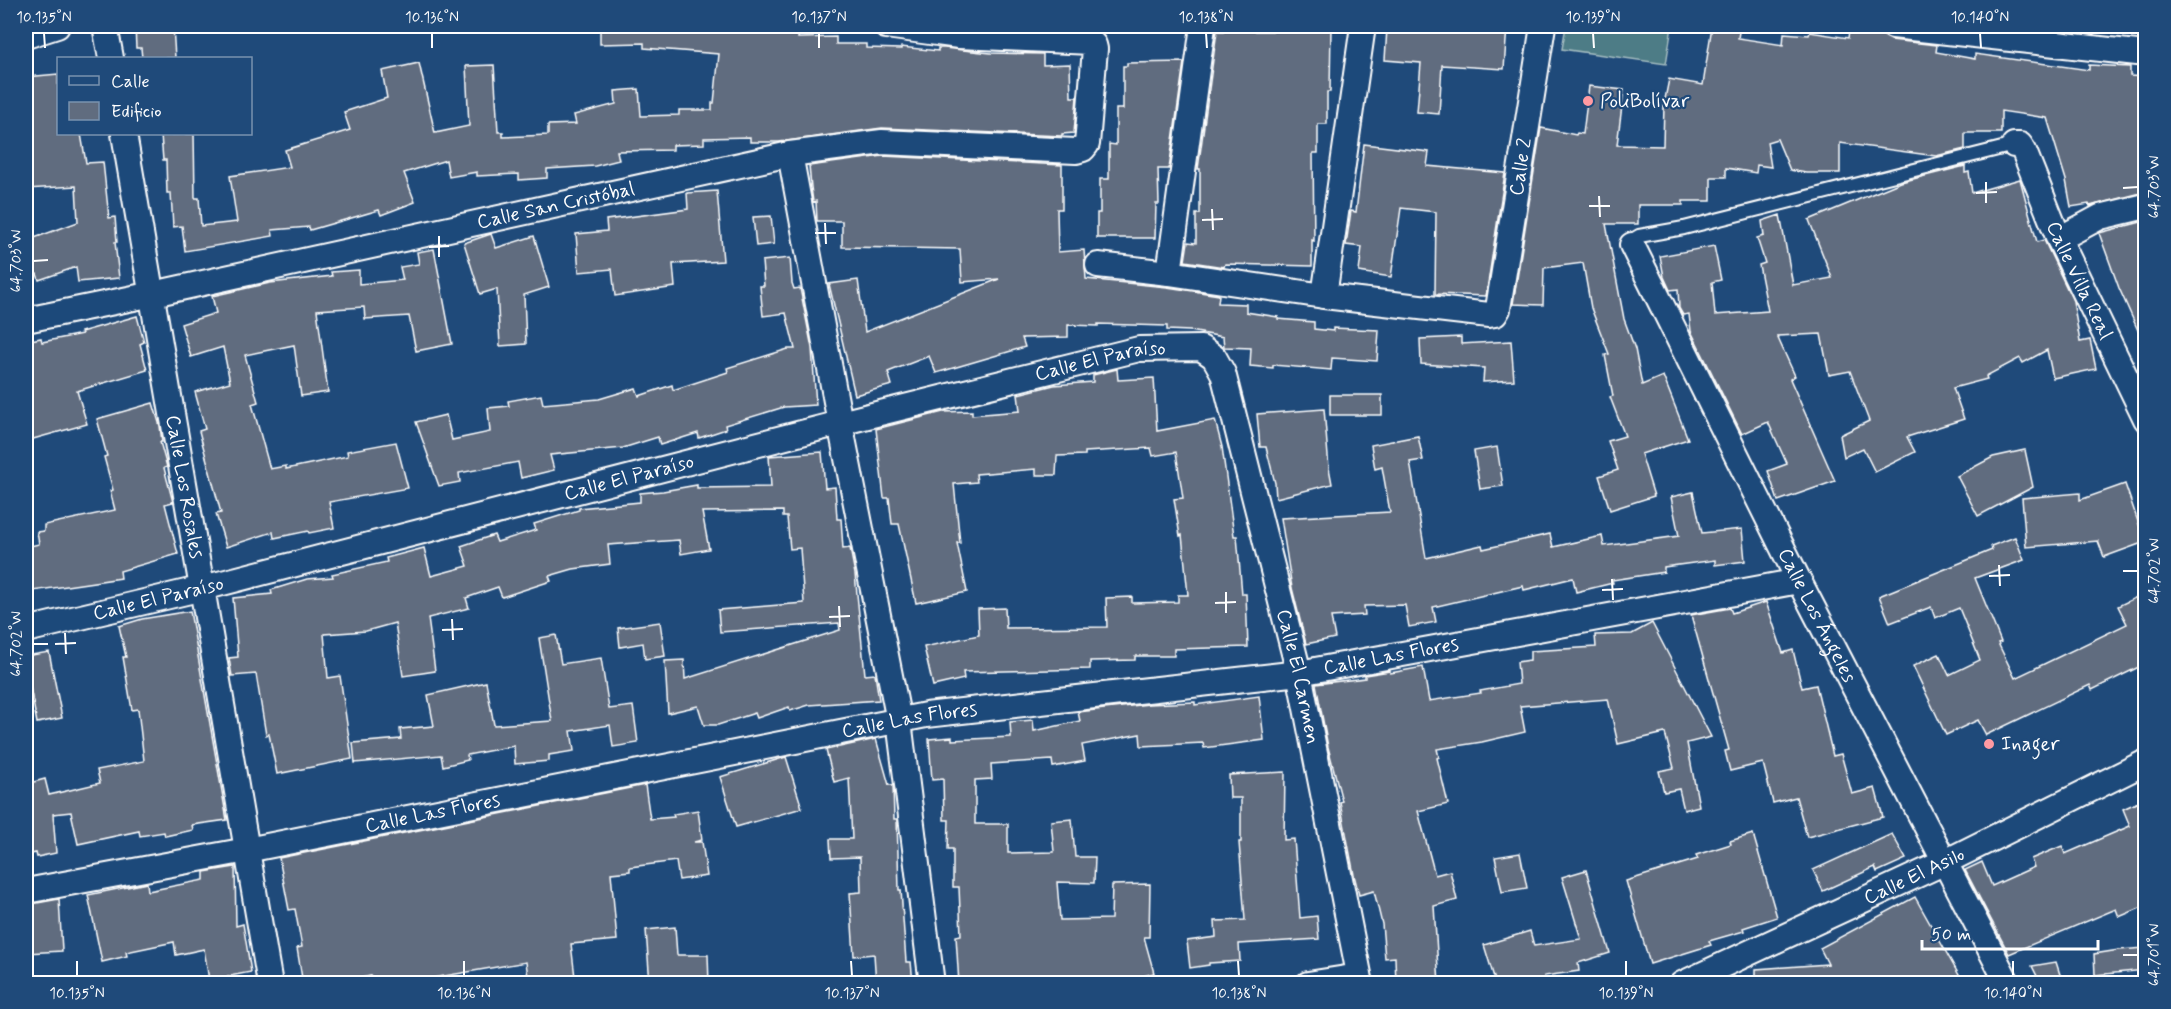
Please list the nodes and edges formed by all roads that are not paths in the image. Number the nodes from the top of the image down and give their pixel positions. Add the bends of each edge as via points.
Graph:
1 (57, 26) edge
2 (105, 26) edge
3 (886, 26) edge
4 (1203, 26) edge
5 (1363, 26) edge
6 (1543, 26) edge
7 (1893, 26) edge
8 (959, 31) edge
9 (26, 36) edge
10 (2145, 54) edge
11 (111, 57) edge
12 (124, 135) edge
13 (2014, 145) joint
14 (790, 154) junction
15 (2145, 206) edge
16 (2059, 239) junction
17 (1632, 245) joint
18 (1098, 265) dead end
19 (1169, 273) junction
20 (153, 294) junction
21 (1324, 296) junction
22 (26, 320) edge
23 (1223, 373) joint
24 (2145, 419) edge
25 (840, 423) junction
26 (1799, 581) junction
27 (203, 588) junction
28 (26, 630) edge
29 (1299, 673) junction
30 (899, 721) junction
31 (2145, 762) edge
32 (247, 850) junction
33 (1945, 862) junction
34 (26, 891) edge
35 (1360, 980) edge
36 (270, 984) edge
37 (932, 984) edge
38 (1308, 984) edge
39 (1682, 984) edge
40 (2008, 984) edge

1 - 9 street
2 - 11 street
3 - 8 street
4 - 19 street
5 - 21 street
6 - 21 street, Calle 2 via 1495,314
7 - 10 street
8 - 14 street, Calle San Cristóbal via 1094,45 1087,144 1083,149 882,142
12 - 20 street, Calle Los Rosales
13 - 16 street, Calle Villa Real via 2024,150
13 - 17 lane via 1640,236
14 - 20 street, Calle San Cristóbal
14 - 25 street
15 - 16 street via 2100,217
16 - 24 street, Calle Villa Real
17 - 26 street, Calle Los Ángeles
18 - 19 street
19 - 21 street
20 - 22 street, Calle San Cristóbal
20 - 27 street, Calle Los Rosales
23 - 25 street, Calle El Paraíso via 1214,357 1201,348 1139,349
23 - 29 street, Calle El Carmen
25 - 27 street, Calle El Paraíso
25 - 30 street
26 - 29 street, Calle Las Flores
26 - 33 street, Calle Los Ángeles
27 - 28 street, Calle El Paraíso
27 - 32 street, Calle Los Rosales
29 - 30 street, Calle Las Flores
29 - 35 street, Calle El Carmen
30 - 32 street, Calle Las Flores
30 - 37 street
31 - 33 street, Calle El Asilo
32 - 34 street, Calle Las Flores
32 - 36 street, Calle Los Rosales
33 - 39 street, Calle El Asilo
33 - 40 street, Calle Los Ángeles
35 - 38 street

